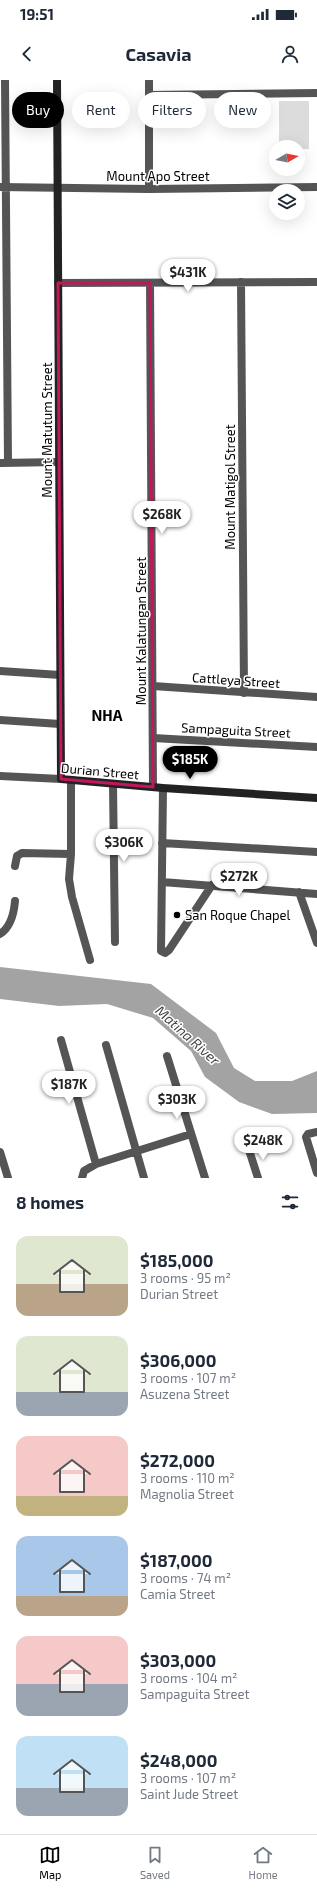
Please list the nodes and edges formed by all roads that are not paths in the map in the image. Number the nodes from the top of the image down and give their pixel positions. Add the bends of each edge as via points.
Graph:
1 (5, 80) edge
2 (57, 80) edge
3 (149, 80) edge
4 (149, 92) edge
5 (317, 93) edge
6 (206, 94) edge
7 (149, 128) edge
8 (4, 187) edge
9 (317, 187) edge
10 (58, 188) junction
11 (150, 189) junction
12 (241, 282) junction
13 (317, 282) edge
14 (58, 283) junction
15 (150, 283) junction
16 (59, 462) junction
17 (4, 463) edge
18 (0, 671) edge
19 (60, 675) junction
20 (153, 686) junction
21 (244, 692) junction
22 (317, 697) edge
23 (0, 720) edge
24 (60, 724) junction
25 (153, 738) junction
26 (317, 747) edge
27 (0, 776) edge
28 (61, 779) junction
29 (70, 780) junction
30 (113, 784) junction
31 (153, 787) junction
32 (163, 788) junction
33 (317, 798) edge
34 (162, 843) junction
35 (317, 852) edge
36 (71, 854) junction
37 (15, 866) dead end
38 (162, 882) junction
39 (212, 885) junction
40 (299, 892) junction
41 (317, 894) edge
42 (15, 901) dead end
43 (0, 934) edge
44 (114, 942) dead end
45 (317, 943) edge
46 (90, 960) dead end
47 (61, 1040) dead end
48 (106, 1045) dead end
49 (167, 1056) dead end
50 (317, 1132) edge
51 (191, 1134) junction
52 (249, 1150) dead end
53 (136, 1151) junction
54 (0, 1152) edge
55 (96, 1164) junction
56 (317, 1173) edge
57 (8, 1178) edge
58 (82, 1178) edge
59 (144, 1178) edge
60 (205, 1178) edge
61 (258, 1178) edge

1 - 8 street
2 - 10 street, Mount Matutum Street
3 - 4 street
5 - 6 street
7 - 11 street
8 - 10 street, Mount Apo Street
8 - 17 street
9 - 11 street, Mount Apo Street
10 - 11 street, Mount Apo Street
10 - 14 street, Mount Matutum Street
12 - 13 street
12 - 15 street
12 - 21 street, Mount Matigol Street
14 - 15 street
14 - 16 street, Mount Matutum Street
15 - 20 street, Mount Kalatungan Street
16 - 17 street
16 - 19 street, Mount Matutum Street
18 - 19 street
19 - 24 street, Mount Matutum Street
20 - 21 street, Cattleya Street
20 - 25 street, Mount Kalatungan Street
21 - 22 street, Cattleya Street
23 - 24 street
24 - 28 street, Mount Matutum Street
25 - 26 street, Sampaguita Street
25 - 31 street, Mount Kalatungan Street
27 - 28 street, Durian Street
28 - 29 street, Durian Street
29 - 30 street, Durian Street
29 - 36 street
30 - 31 street, Durian Street
30 - 44 street
31 - 32 street, Durian Street
32 - 33 street, Durian Street
32 - 34 street
34 - 35 street
34 - 38 street
36 - 37 street via 22,853 17,856
36 - 46 street via 70,887
38 - 39 street
38 - 39 street via 160,949 163,953 170,950
39 - 40 street
40 - 41 street
40 - 45 street
42 - 43 street via 10,924
47 - 55 street
48 - 53 street
49 - 51 street
50 - 56 street via 306,1137
51 - 53 street
51 - 60 street
52 - 61 street
53 - 55 street
53 - 59 street
54 - 57 street
55 - 58 street via 84,1171

